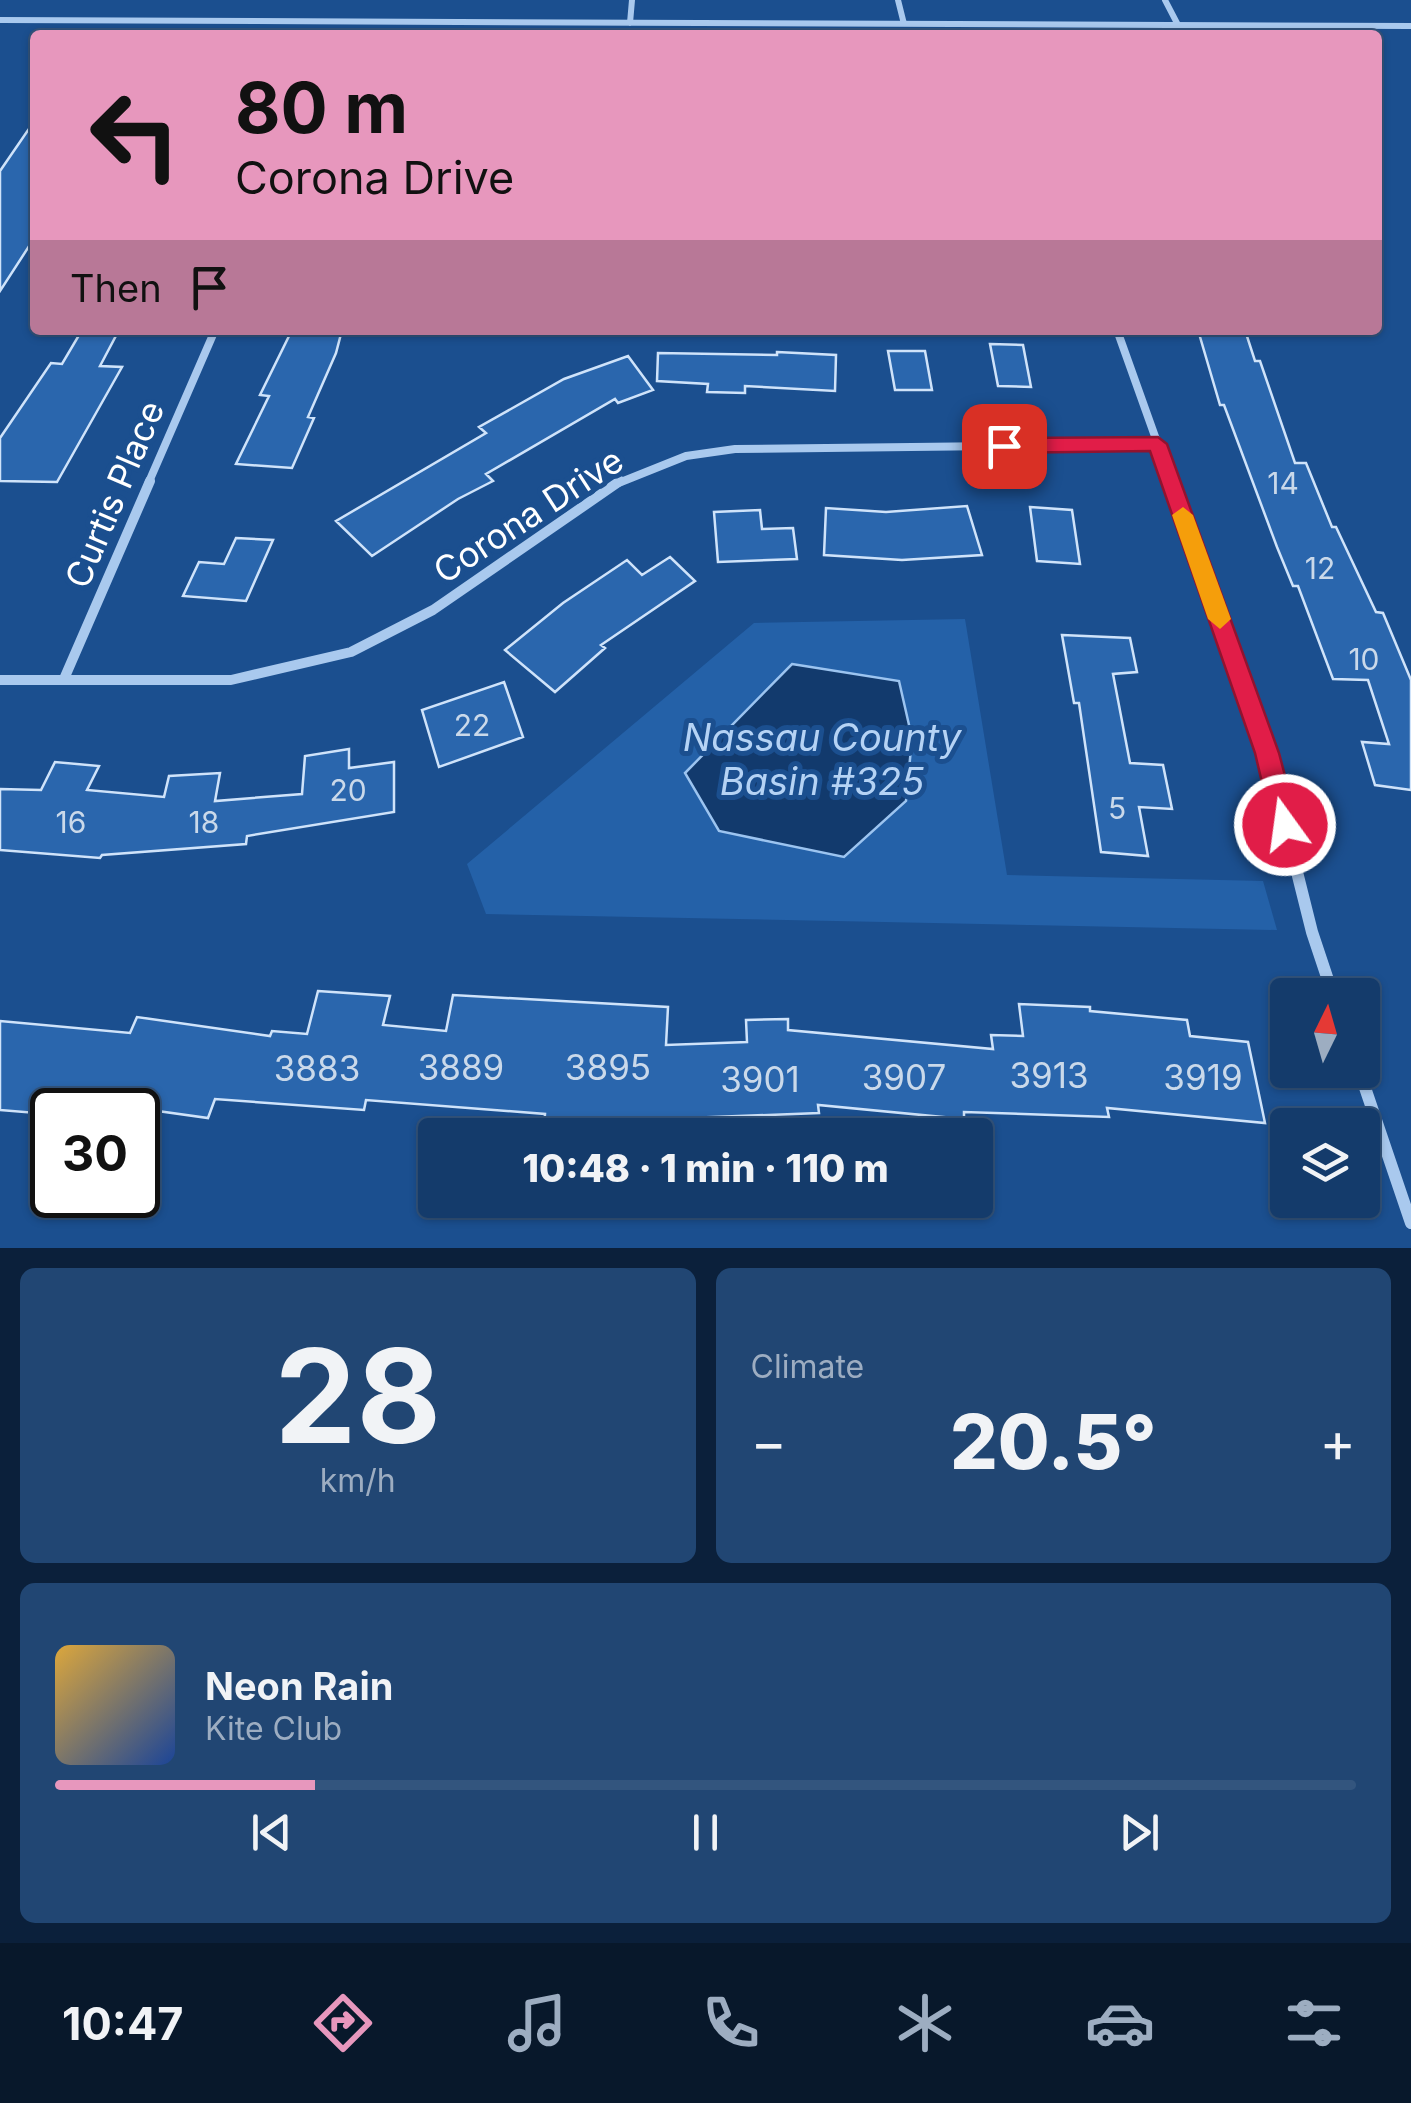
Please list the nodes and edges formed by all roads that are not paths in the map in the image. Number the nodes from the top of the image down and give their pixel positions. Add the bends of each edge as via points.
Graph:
1 (632, 0) edge
2 (898, 0) edge
3 (1165, 0) edge
4 (0, 20) edge
5 (630, 23) junction
6 (904, 24) junction
7 (1178, 25) junction
8 (1411, 26) edge
9 (213, 335) edge
10 (1119, 335) edge
11 (1158, 444) junction
12 (64, 679) junction
13 (0, 680) edge
14 (1328, 978) edge
15 (1365, 1088) edge
16 (1411, 1223) edge

1 - 5 street
2 - 6 street
3 - 7 street
4 - 5 street
5 - 6 street
6 - 7 street
7 - 8 street
9 - 12 street, Curtis Place
10 - 11 street
11 - 12 street, Corona Drive via 686,456 625,478 433,610 351,652 232,680
11 - 14 street via 1267,753
12 - 13 street, Corona Drive
15 - 16 street

